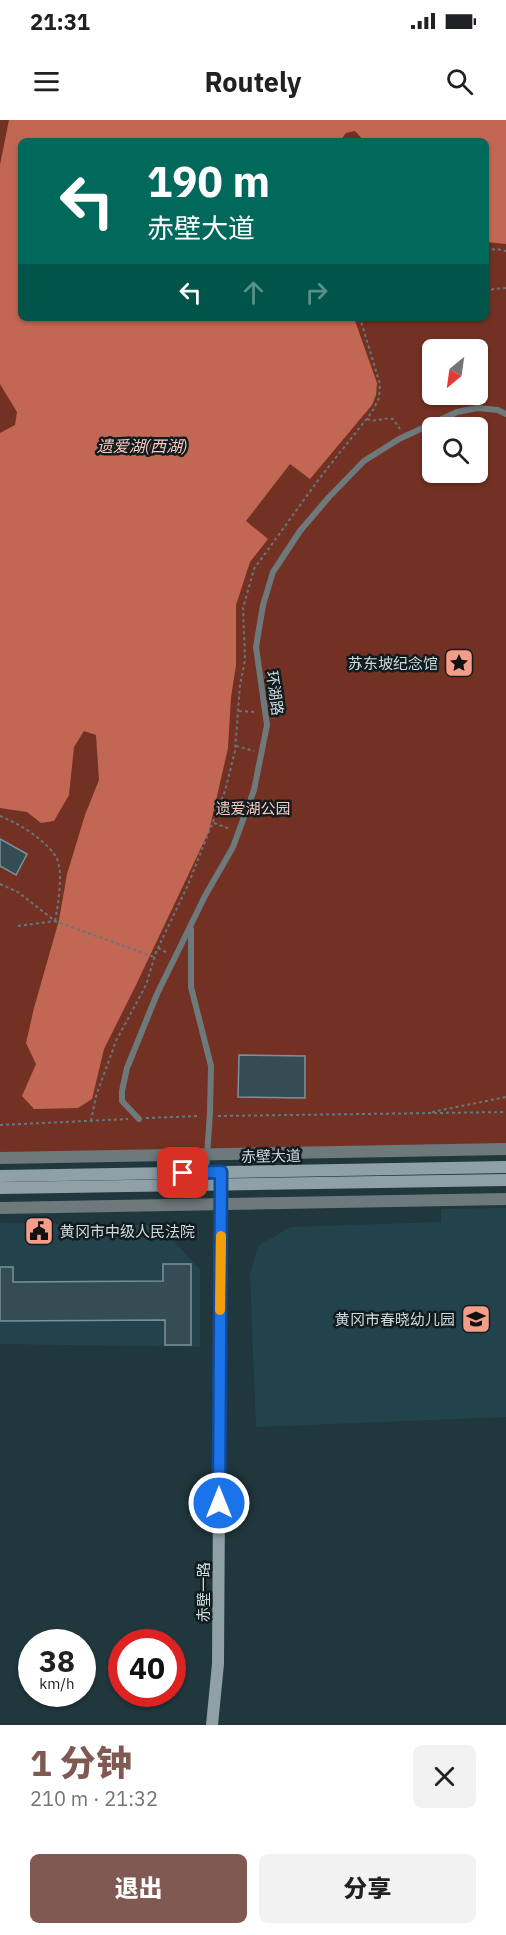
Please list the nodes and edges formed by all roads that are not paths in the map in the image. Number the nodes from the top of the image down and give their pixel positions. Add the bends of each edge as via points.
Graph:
1 (506, 414) edge
2 (191, 927) junction
3 (139, 1119) road end
4 (506, 1149) edge
5 (207, 1154) junction
6 (0, 1158) edge
7 (506, 1167) edge
8 (206, 1172) junction
9 (0, 1176) edge
10 (221, 1178) junction
11 (506, 1180) edge
12 (0, 1188) edge
13 (506, 1199) edge
14 (221, 1205) junction
15 (0, 1208) edge
16 (212, 1725) edge

1 - 2 lane, 环湖路 via 477,408 457,412 405,436 364,461 300,531 273,572 256,647 267,725 254,790 233,847
2 - 3 lane, 环湖路 via 127,1068 122,1101
2 - 5 lane via 191,987 211,1066
4 - 5 street
5 - 6 street
5 - 8 lane
7 - 10 main road, 赤壁大道
8 - 9 main road, 赤壁大道
8 - 10 main road, 赤壁大道
10 - 11 main road, 赤壁大道
10 - 12 main road, 赤壁大道
10 - 14 main road, 赤壁一路
13 - 14 street
14 - 15 street
14 - 16 main road, 赤壁一路 via 218,1664

